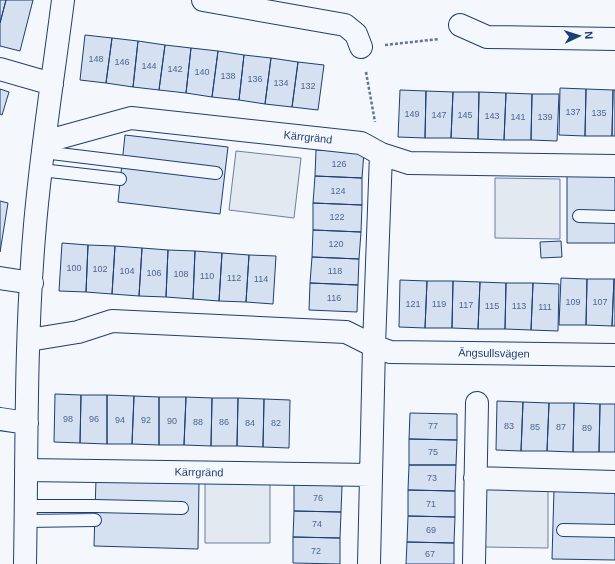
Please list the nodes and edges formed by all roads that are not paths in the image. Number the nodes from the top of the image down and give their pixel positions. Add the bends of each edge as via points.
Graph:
1 (63, 0) edge
2 (203, 0) edge
3 (460, 25) road end
4 (615, 39) edge
5 (361, 47) road end
6 (0, 69) edge
7 (52, 84) junction
8 (380, 154) junction
9 (43, 155) junction
10 (615, 166) edge
11 (216, 172) dead end
12 (120, 180) dead end
13 (579, 216) dead end
14 (615, 217) edge
15 (0, 278) edge
16 (32, 283) junction
17 (29, 340) junction
18 (374, 346) junction
19 (615, 355) edge
20 (477, 403) dead end
21 (0, 418) edge
22 (27, 423) junction
23 (26, 470) junction
24 (371, 475) junction
25 (476, 478) junction
26 (615, 482) edge
27 (182, 508) dead end
28 (26, 513) junction
29 (95, 520) dead end
30 (563, 530) dead end
31 (615, 531) edge
32 (25, 564) edge
33 (369, 564) edge
34 (474, 564) edge

1 - 7 street
2 - 5 street via 345,25 356,34
3 - 4 street via 487,37
6 - 7 street
7 - 9 street
8 - 9 street, Kärrgränd via 361,143 131,118
8 - 10 street via 409,163
8 - 18 street
9 - 11 lane
9 - 12 lane
9 - 16 street
13 - 14 lane
15 - 16 street
16 - 17 street
17 - 18 street via 78,332 112,321 346,332
17 - 22 street
18 - 19 street, Ängsullsvägen via 390,352
18 - 24 street
20 - 25 street
21 - 22 street
22 - 23 street
23 - 24 street, Kärrgränd
23 - 28 street
24 - 33 street
25 - 26 street
25 - 34 street
27 - 28 lane via 95,506
28 - 29 lane
28 - 32 street
30 - 31 lane

